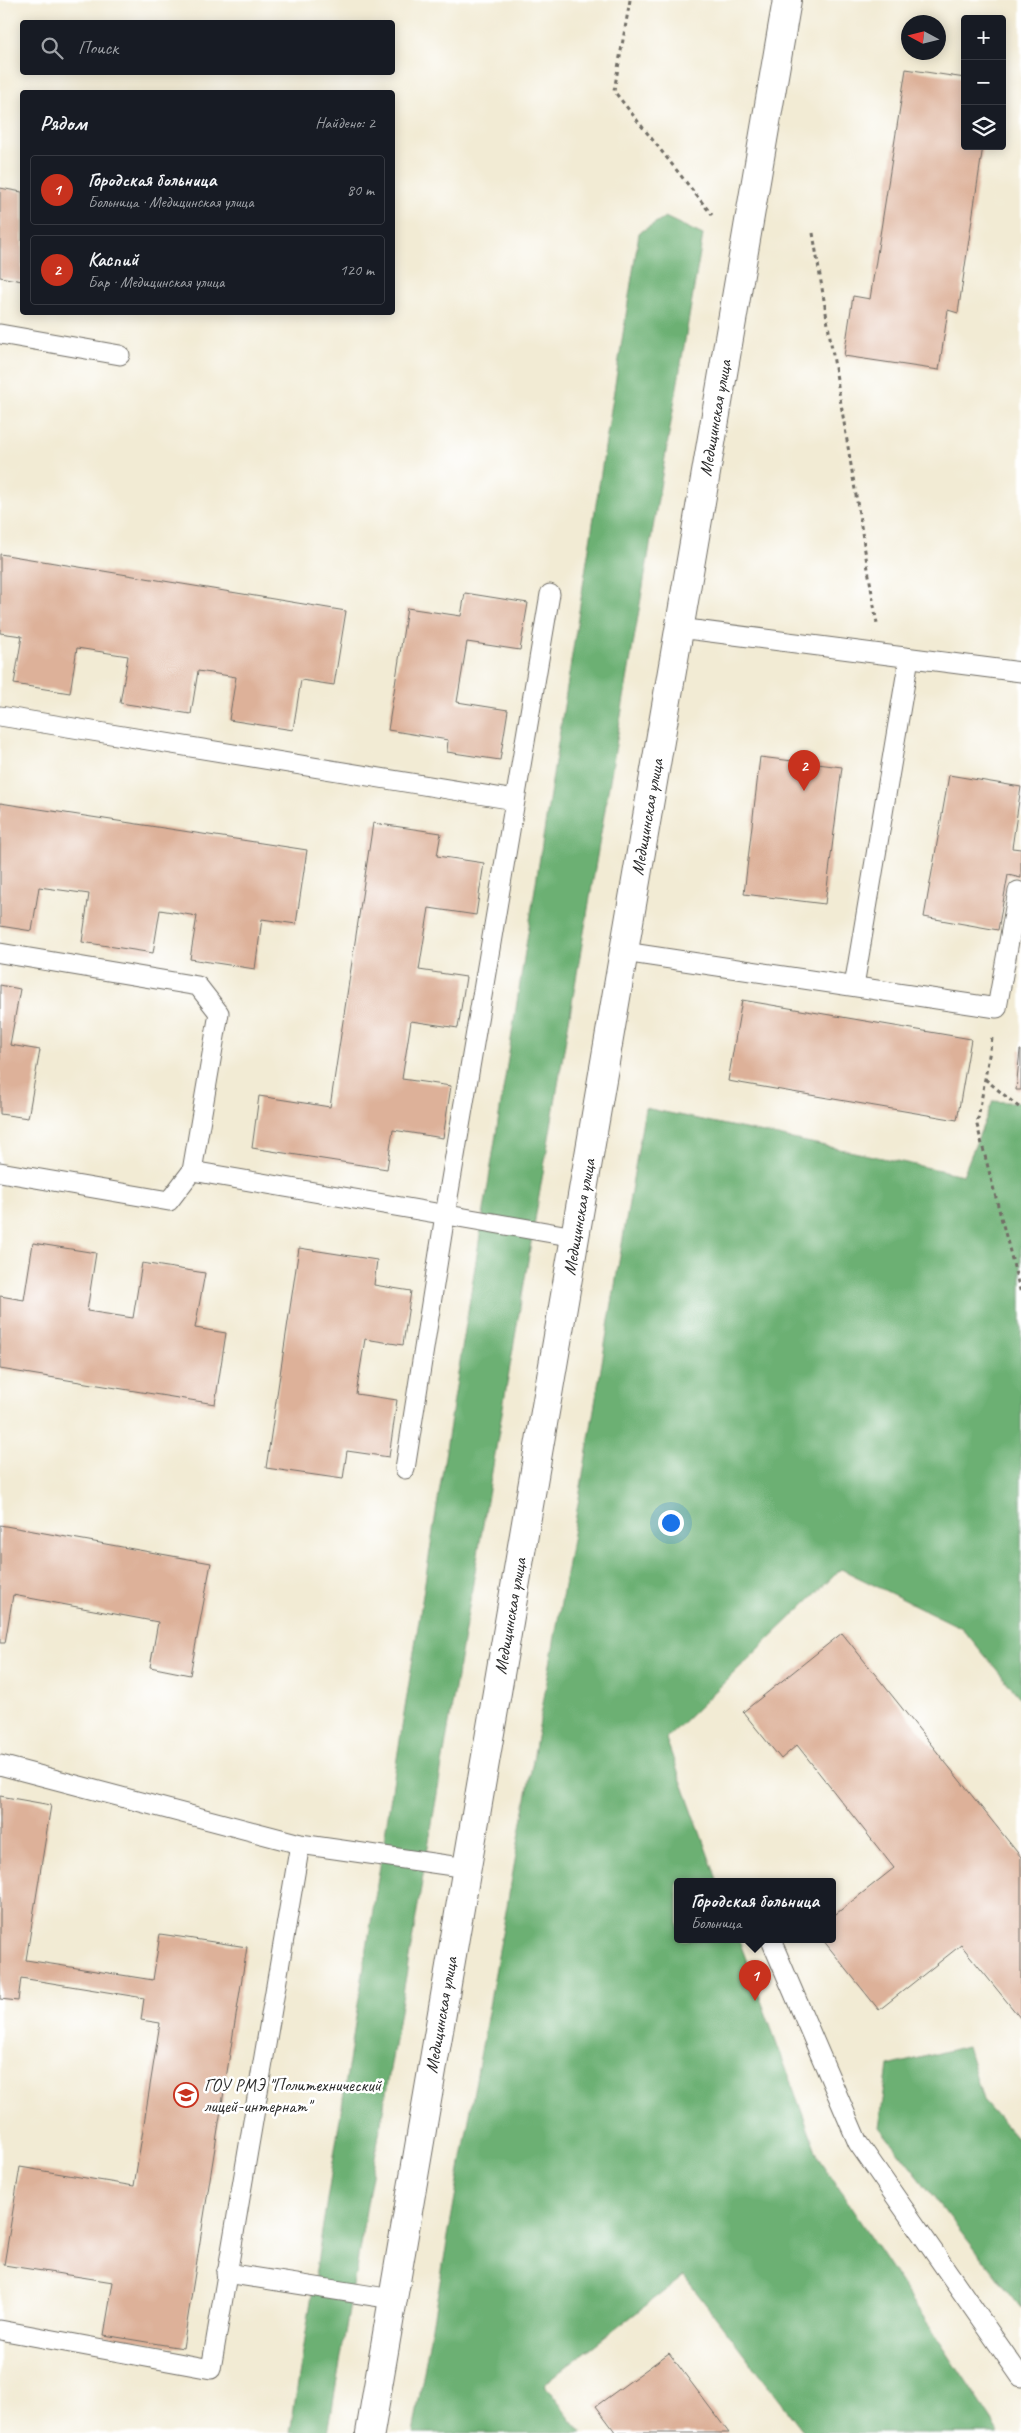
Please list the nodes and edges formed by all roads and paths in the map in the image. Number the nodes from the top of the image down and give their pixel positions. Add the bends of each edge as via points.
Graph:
1 (630, 0) edge
2 (787, 0) edge
3 (712, 215) dead end
4 (813, 233) dead end
5 (0, 334) edge
6 (120, 355) dead end
7 (550, 594) dead end
8 (679, 628) junction
9 (882, 654) junction
10 (908, 658) junction
11 (1021, 672) edge
12 (0, 716) edge
13 (515, 800) junction
14 (1018, 891) dead end
15 (624, 952) junction
16 (0, 953) edge
17 (854, 986) junction
18 (997, 1008) junction
19 (985, 1079) junction
20 (1021, 1109) edge
21 (0, 1172) edge
22 (192, 1172) junction
23 (444, 1215) junction
24 (575, 1237) junction
25 (1021, 1294) edge
26 (405, 1469) dead end
27 (0, 1765) edge
28 (300, 1844) junction
29 (466, 1868) junction
30 (772, 1943) edge
31 (226, 2274) junction
32 (393, 2299) junction
33 (0, 2330) edge
34 (1021, 2376) edge
35 (370, 2433) edge

1 - 3 path via 614,92
2 - 8 main road, Медицинская улица
4 - 9 path
5 - 6 lane
7 - 13 lane
8 - 9 lane
8 - 15 main road, Медицинская улица
9 - 10 lane
10 - 11 lane
10 - 17 lane
12 - 13 lane
13 - 23 lane
14 - 18 lane
15 - 17 lane
15 - 24 main road, Медицинская улица
16 - 22 lane via 198,986 219,1013
17 - 18 lane
18 - 19 path
19 - 20 path
19 - 25 path via 977,1125
21 - 22 lane via 170,1201
22 - 23 lane
23 - 24 lane
23 - 26 lane
24 - 29 main road, Медицинская улица
27 - 28 lane
28 - 29 lane
28 - 31 lane
29 - 32 main road, Медицинская улица
30 - 34 lane via 858,2143
31 - 32 lane
31 - 33 lane via 210,2369
32 - 35 main road, Медицинская улица

